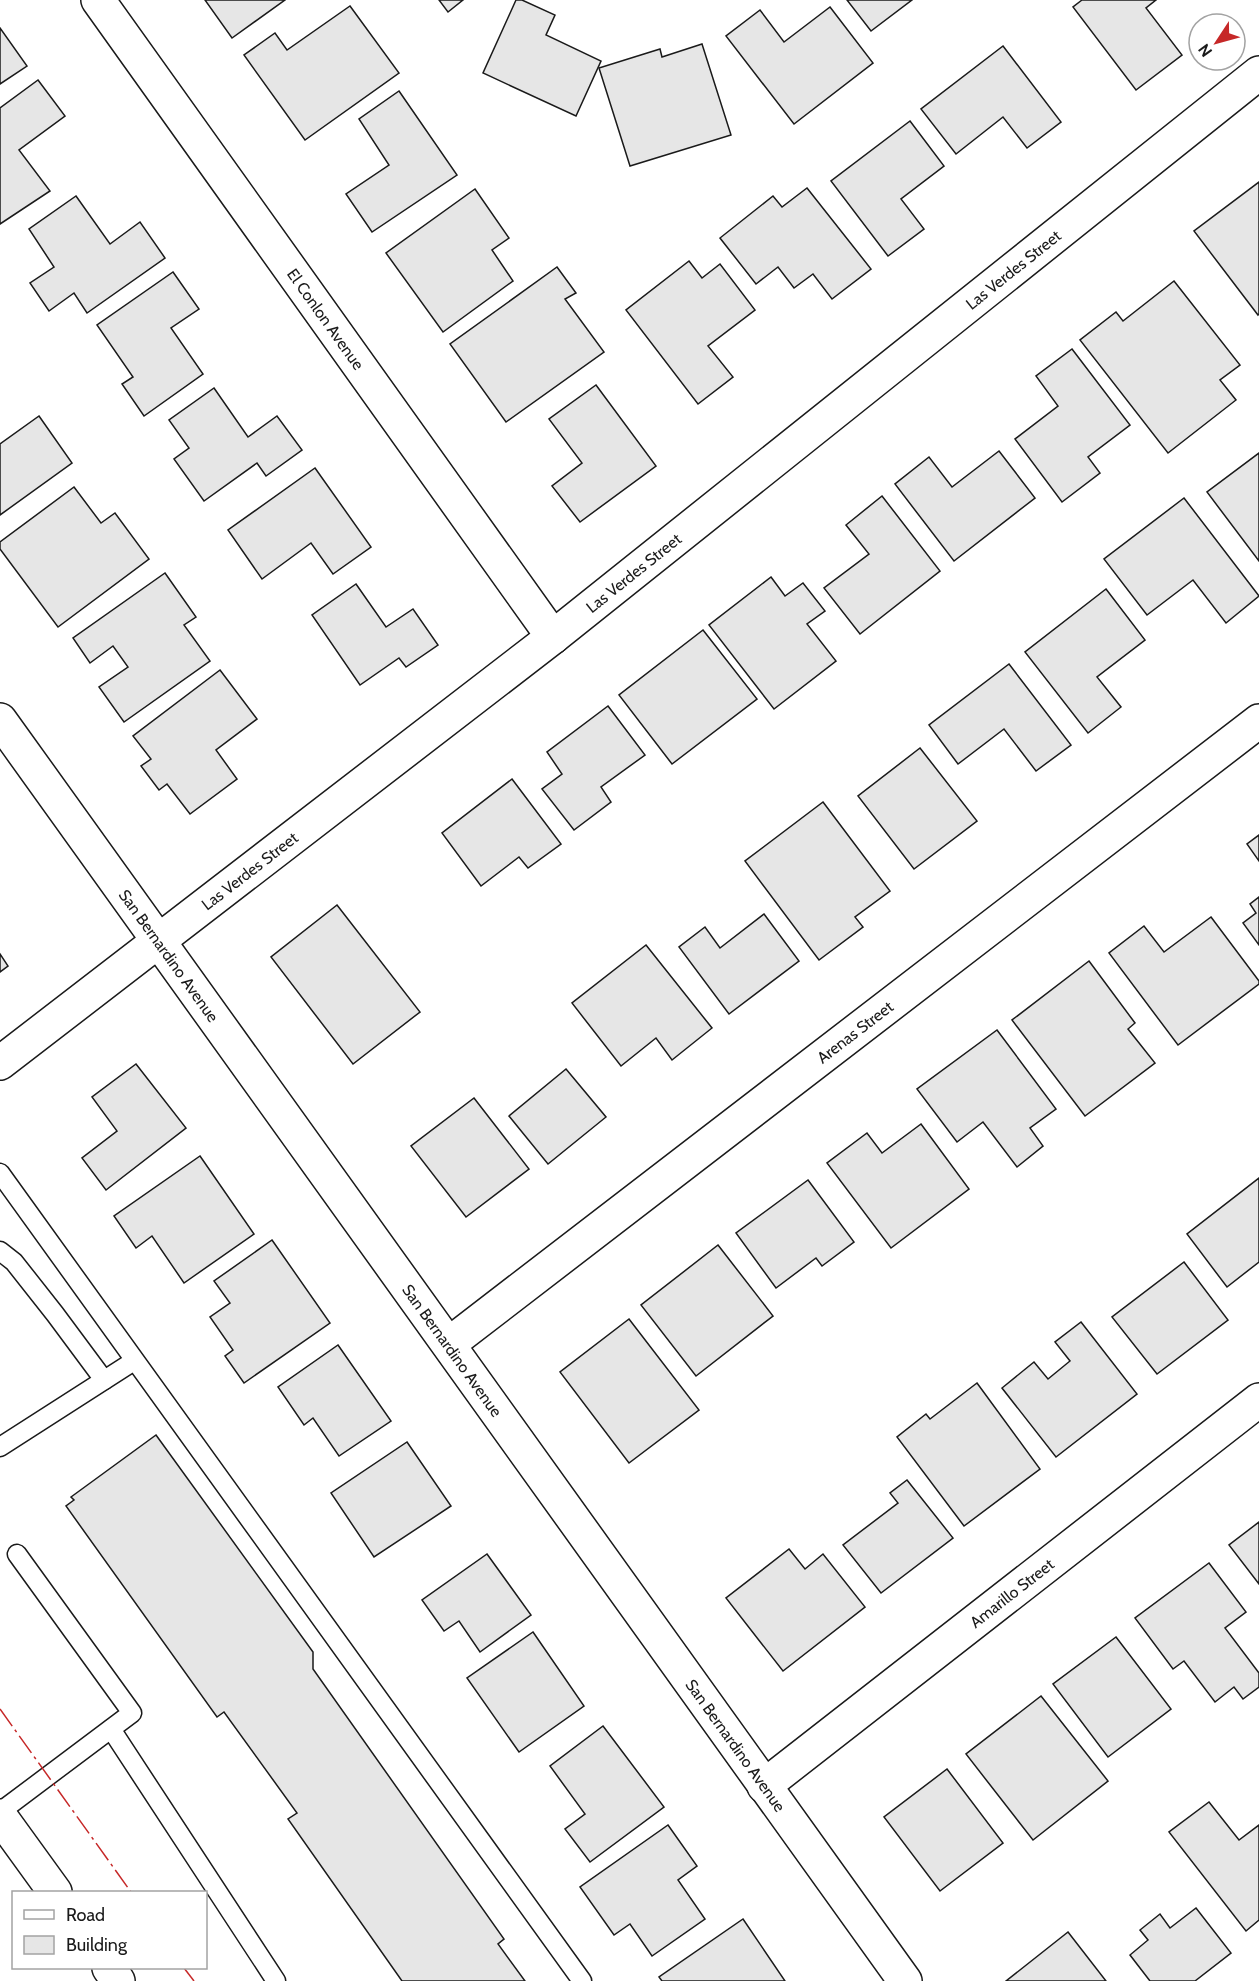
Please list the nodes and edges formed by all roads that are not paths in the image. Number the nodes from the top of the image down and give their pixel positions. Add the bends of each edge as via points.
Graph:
1 (98, 0) edge
2 (1259, 74) edge
3 (553, 637) junction
4 (0, 720) edge
5 (1259, 721) edge
6 (159, 942) junction
7 (0, 1063) edge
8 (0, 1173) edge
9 (0, 1251) edge
10 (449, 1344) junction
11 (134, 1361) junction
12 (104, 1380) junction
13 (1259, 1400) edge
14 (0, 1447) edge
15 (17, 1554) dead end
16 (111, 1729) junction
17 (764, 1786) junction
18 (0, 1814) edge
19 (54, 1891) edge
20 (276, 1981) edge
21 (582, 1981) edge
22 (905, 1981) edge

1 - 3 street, El Conlon Avenue
2 - 3 street, Las Verdes Street
3 - 6 street, Las Verdes Street
4 - 6 street, San Bernardino Avenue
5 - 10 street, Arenas Street
6 - 7 street, Las Verdes Street
6 - 10 street, San Bernardino Avenue
8 - 11 lane
9 - 12 lane via 14,1262
10 - 17 street, San Bernardino Avenue
11 - 12 lane
11 - 21 lane
12 - 14 lane
13 - 17 street, Amarillo Street
15 - 16 lane via 132,1713
16 - 18 lane
16 - 20 lane
17 - 22 street, San Bernardino Avenue
18 - 19 street

